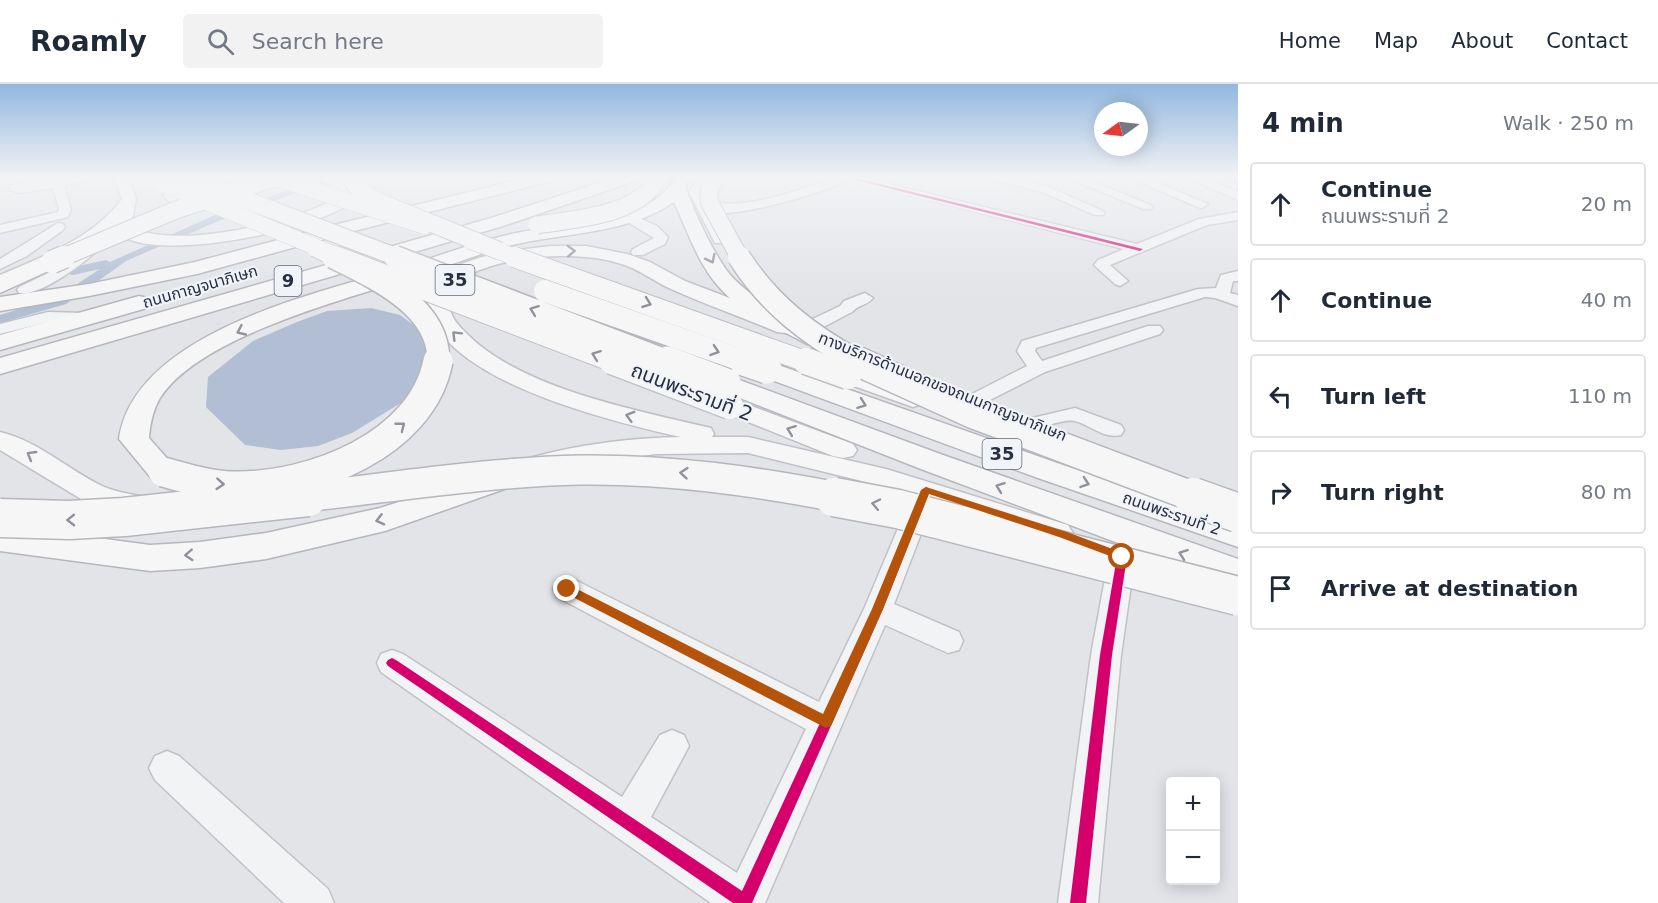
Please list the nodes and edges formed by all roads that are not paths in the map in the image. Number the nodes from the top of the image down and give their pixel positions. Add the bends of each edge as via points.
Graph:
1 (59, 215) edge
2 (116, 215) edge
3 (125, 215) edge
4 (156, 215) edge
5 (161, 215) edge
6 (233, 215) edge
7 (280, 215) edge
8 (310, 215) edge
9 (332, 215) edge
10 (374, 215) edge
11 (377, 215) edge
12 (382, 215) edge
13 (406, 215) edge
14 (441, 215) edge
15 (496, 215) edge
16 (502, 215) edge
17 (526, 215) edge
18 (585, 215) edge
19 (636, 215) edge
20 (689, 215) edge
21 (708, 215) edge
22 (717, 215) edge
23 (1003, 215) edge
24 (1238, 216) edge
25 (628, 218) junction
26 (489, 219) junction
27 (352, 222) junction
28 (58, 227) dead end
29 (122, 227) junction
30 (0, 229) edge
31 (98, 232) junction
32 (302, 246) junction
33 (1140, 249) junction
34 (638, 252) dead end
35 (486, 255) junction
36 (0, 266) edge
37 (395, 276) junction
38 (1238, 276) edge
39 (1120, 281) dead end
40 (0, 282) edge
41 (81, 286) junction
42 (0, 287) edge
43 (194, 287) dead end
44 (32, 294) junction
45 (0, 296) edge
46 (865, 298) dead end
47 (1230, 298) edge
48 (152, 299) dead end
49 (267, 302) junction
50 (0, 304) edge
51 (100, 314) junction
52 (0, 329) edge
53 (806, 329) junction
54 (1154, 330) dead end
55 (0, 343) edge
56 (81, 344) junction
57 (830, 346) junction
58 (0, 366) edge
59 (1038, 368) junction
60 (728, 395) junction
61 (964, 396) junction
62 (1035, 423) junction
63 (1113, 430) dead end
64 (0, 440) edge
65 (748, 445) junction
66 (555, 461) junction
67 (926, 490) junction
68 (1238, 497) edge
69 (1238, 508) edge
70 (1238, 513) edge
71 (0, 518) edge
72 (1063, 534) junction
73 (1238, 535) edge
74 (0, 538) edge
75 (1122, 557) junction
76 (1238, 574) edge
77 (567, 589) dead end
78 (1238, 596) edge
79 (1238, 601) edge
80 (878, 609) junction
81 (948, 641) dead end
82 (392, 663) dead end
83 (826, 722) junction
84 (672, 746) dead end
85 (167, 768) dead end
86 (628, 822) junction
87 (744, 902) edge
88 (314, 903) edge
89 (1078, 903) edge

1 - 30 street
2 - 31 main road
3 - 29 main road
4 - 29 street
5 - 42 highway, bridge
6 - 32 main road, ถนนพระรามที่ 2 / 35, bridge
60 -> 7 highway, ถนนพระรามที่ 2 / 35, bridge
8 - 29 main road via 254,230 179,241 148,239
9 -> 73 highway, ถนนพระรามที่ 2 / 35, bridge
10 - 27 highway
11 - 35 main road, ถนนพระรามที่ 2 / 35, bridge
12 - 27 highway
13 - 35 highway, bridge
14 - 43 highway, ถนนกาญจนาภิเษก / 9
15 - 26 highway, ถนนกาญจนาภิเษก
16 - 26 highway, ถนนกาญจนาภิเษก / 9
17 - 26 highway
18 - 49 highway, bridge via 477,238
19 - 25 highway
20 -> 57 highway via 727,284 758,308
21 - 53 main road, ทางบริการด้านนอกของถนนกาญจนาภิเษก via 749,288 773,310
22 - 70 highway, bridge via 753,278 773,302 810,332 860,362 946,402
23 - 33 street
24 - 33 street via 1204,222
25 - 34 street via 661,237 653,246
25 - 35 highway via 512,240
26 - 56 highway, ถนนกาญจนาภิเษก / 9
27 - 32 highway
27 - 41 highway via 108,275
28 - 36 street
31 - 40 main road
31 - 44 street via 98,242 83,257
37 -> 32 highway, bridge via 271,317 217,342 166,376 135,418 134,439 163,472 206,483 242,486 321,472 352,459 404,424 434,388 440,368 434,336 412,307 386,285
32 - 41 highway
32 - 51 highway via 147,291
60 -> 32 main road, ถนนพระรามที่ 2 / 35, bridge
33 - 39 street via 1101,265
35 - 37 highway
35 -> 57 main road via 579,250 621,257
65 -> 35 main road via 562,396 477,354 446,326 435,293 442,282
35 -> 69 main road, ถนนพระรามที่ 2 / 35, bridge
37 - 49 highway
38 - 47 street via 1226,278
41 - 44 highway
44 - 45 highway
44 - 50 highway
46 - 53 street
47 - 59 street via 1204,292 1028,345 1026,351
48 - 51 highway, ถนนกาญจนาภิเษก
49 - 56 highway
51 - 52 street via 48,317
51 - 55 highway, ถนนกาญจนาภิเษก
53 - 61 main road, ทางบริการด้านนอกของถนนกาญจนาภิเษก via 843,348
54 - 59 street
56 - 58 highway, ถนนกาญจนาภิเษก / 9
57 - 61 main road
59 - 61 street
72 -> 60 main road, ถนนพระรามที่ 2 / 35
76 -> 60 highway, ถนนพระรามที่ 2 / 35
61 - 62 main road, ทางบริการด้านนอกของถนนกาญจนาภิเษก
62 - 63 street via 1075,414
62 - 68 main road, ทางบริการด้านนอกของถนนกาญจนาภิเษก
66 -> 64 main road via 281,512 187,514 132,506 91,492
65 - 66 main road via 656,446
65 - 67 main road via 845,466
66 -> 74 highway via 385,519 266,546 150,558
67 - 72 main road
67 - 80 street
78 -> 71 highway, bridge via 853,499 724,477 648,471 505,475 114,518
72 - 75 main road, ถนนพระรามที่ 2 / 35
75 - 79 main road, ถนนพระรามที่ 2 / 35
75 - 89 street via 1106,655
77 - 83 street
80 - 81 street
80 - 83 street
82 - 86 street
83 - 87 street
84 - 86 street
85 - 88 street
86 - 87 street

